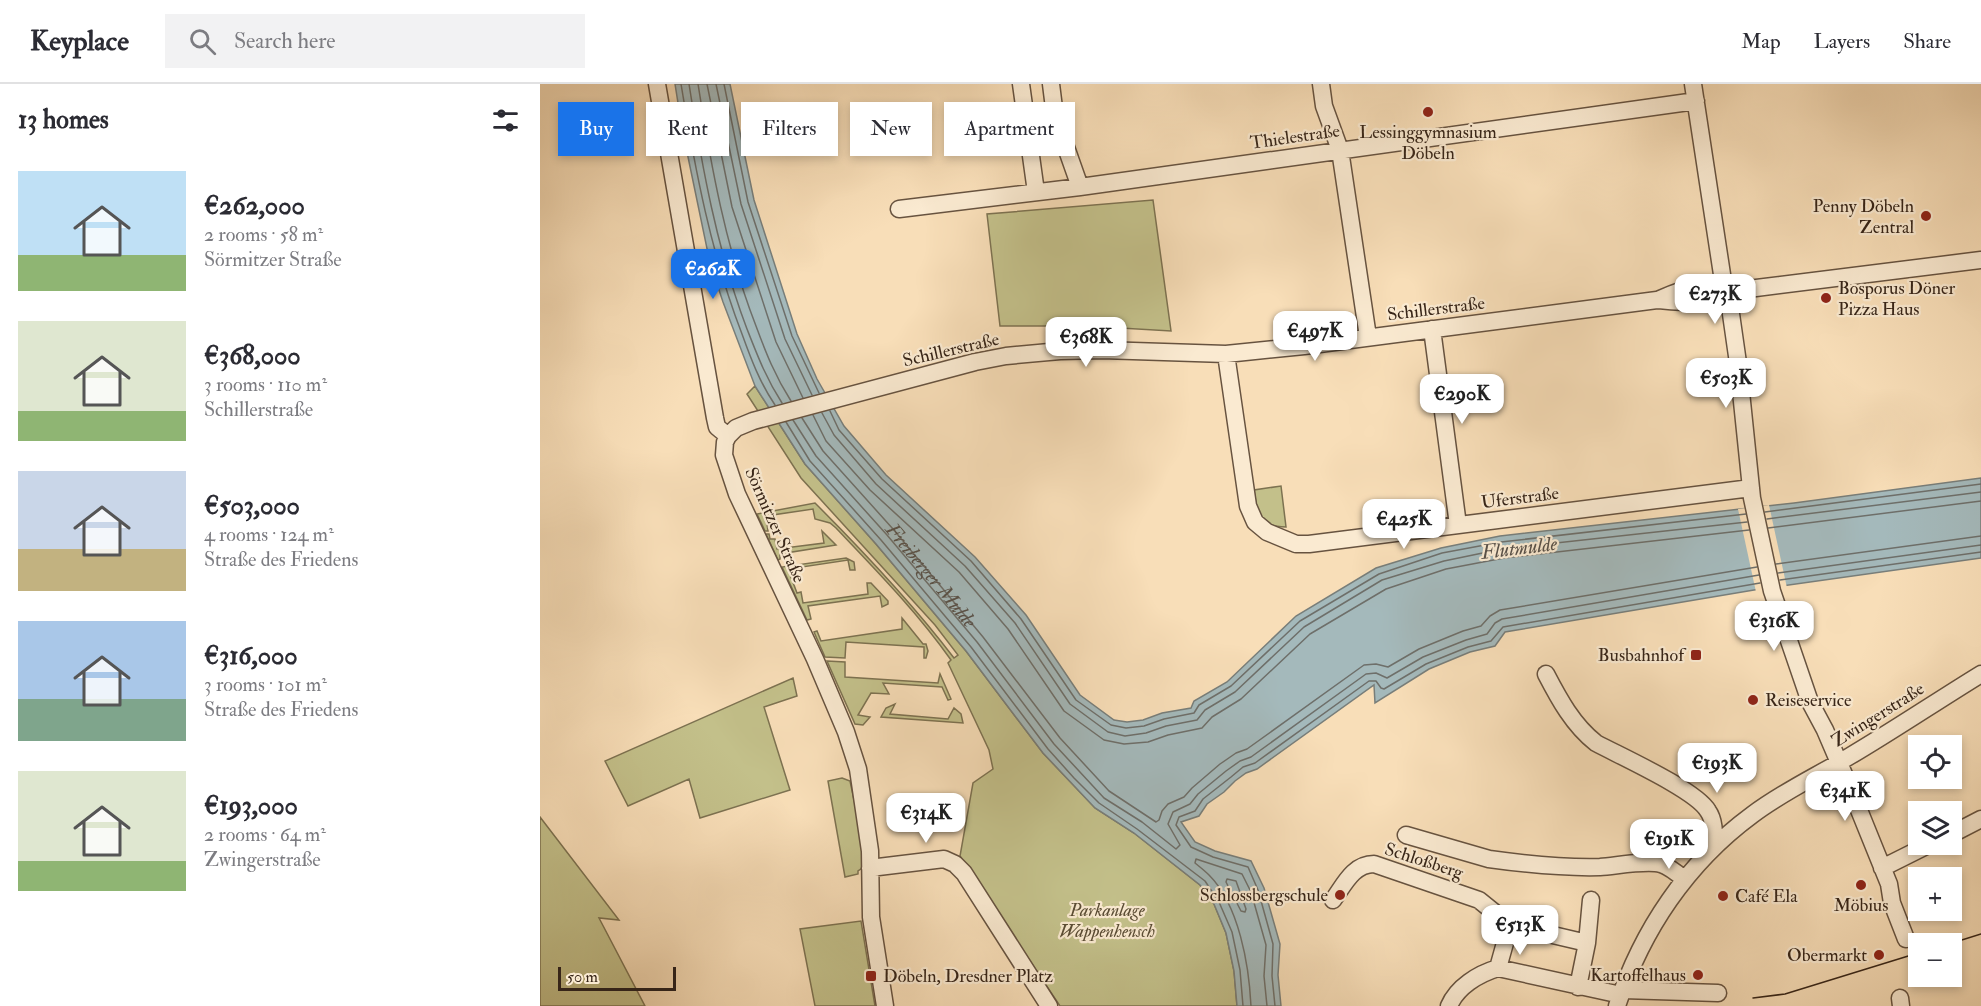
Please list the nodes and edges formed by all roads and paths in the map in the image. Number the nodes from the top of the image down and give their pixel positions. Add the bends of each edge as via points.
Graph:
1 (657, 84) edge
2 (1021, 84) edge
3 (1051, 84) edge
4 (1321, 84) edge
5 (1693, 84) edge
6 (1696, 101) junction
7 (1340, 150) junction
8 (1080, 187) junction
9 (1036, 192) junction
10 (899, 209) dead end
11 (1981, 260) edge
12 (1733, 295) junction
13 (1432, 330) junction
14 (1368, 337) junction
15 (1226, 354) junction
16 (728, 436) junction
17 (1751, 488) junction
18 (1458, 525) junction
19 (1546, 674) dead end
20 (1981, 674) edge
21 (1839, 762) junction
22 (1981, 819) edge
23 (1962, 829) edge
24 (1406, 835) dead end
25 (1714, 847) junction
26 (1908, 855) edge
27 (870, 868) junction
28 (1882, 868) junction
29 (1684, 879) junction
30 (1333, 900) dead end
31 (1591, 900) dead end
32 (1510, 925) junction
33 (1906, 939) dead end
34 (1587, 943) junction
35 (1498, 968) junction
36 (1578, 987) junction
37 (1718, 993) dead end
38 (1620, 997) edge
39 (885, 1006) edge
40 (1049, 1006) edge
41 (1449, 1006) edge

1 - 16 street via 715,418 717,427
2 - 9 street
3 - 8 street via 1056,116
4 - 7 street via 1324,106
5 - 6 street
6 - 7 street, Thielestraße
6 - 12 street via 1723,281
7 - 8 street, Thielestraße
7 - 14 street
8 - 9 street, Thielestraße
9 - 10 street, Thielestraße
11 - 12 street via 1740,290
12 - 13 street, Schillerstraße via 1718,288 1683,288 1658,300
12 - 17 street via 1730,307
13 - 14 street, Schillerstraße
13 - 18 street
14 - 15 street, Schillerstraße
15 - 16 street, Schillerstraße via 1102,350 1006,356 753,421
15 - 18 street, Uferstraße via 1248,506 1267,532 1296,544 1309,544
16 - 27 street, Sörmitzer Straße via 724,455 737,494 846,732 865,807
17 - 18 street, Uferstraße
17 - 21 street via 1772,591 1810,702
19 - 25 street via 1584,734 1695,796 1709,811
20 - 21 street, Zwingerstraße
21 - 25 street, Zwingerstraße via 1751,815
21 - 28 street
22 - 23 street
24 - 29 street via 1500,861 1600,867 1659,863
25 - 29 street, Zwingerstraße
26 - 28 street
27 - 39 street, Sörmitzer Straße via 871,917
27 - 40 street via 944,859 955,864
28 - 33 street
29 - 38 street, Zwingerstraße via 1657,918
30 - 32 street, Schloßberg via 1357,868 1374,864 1479,900
31 - 34 street
32 - 34 street
32 - 35 street
34 - 36 street
35 - 36 street
35 - 41 street via 1465,985 1454,994
36 - 38 street
37 - 38 street

